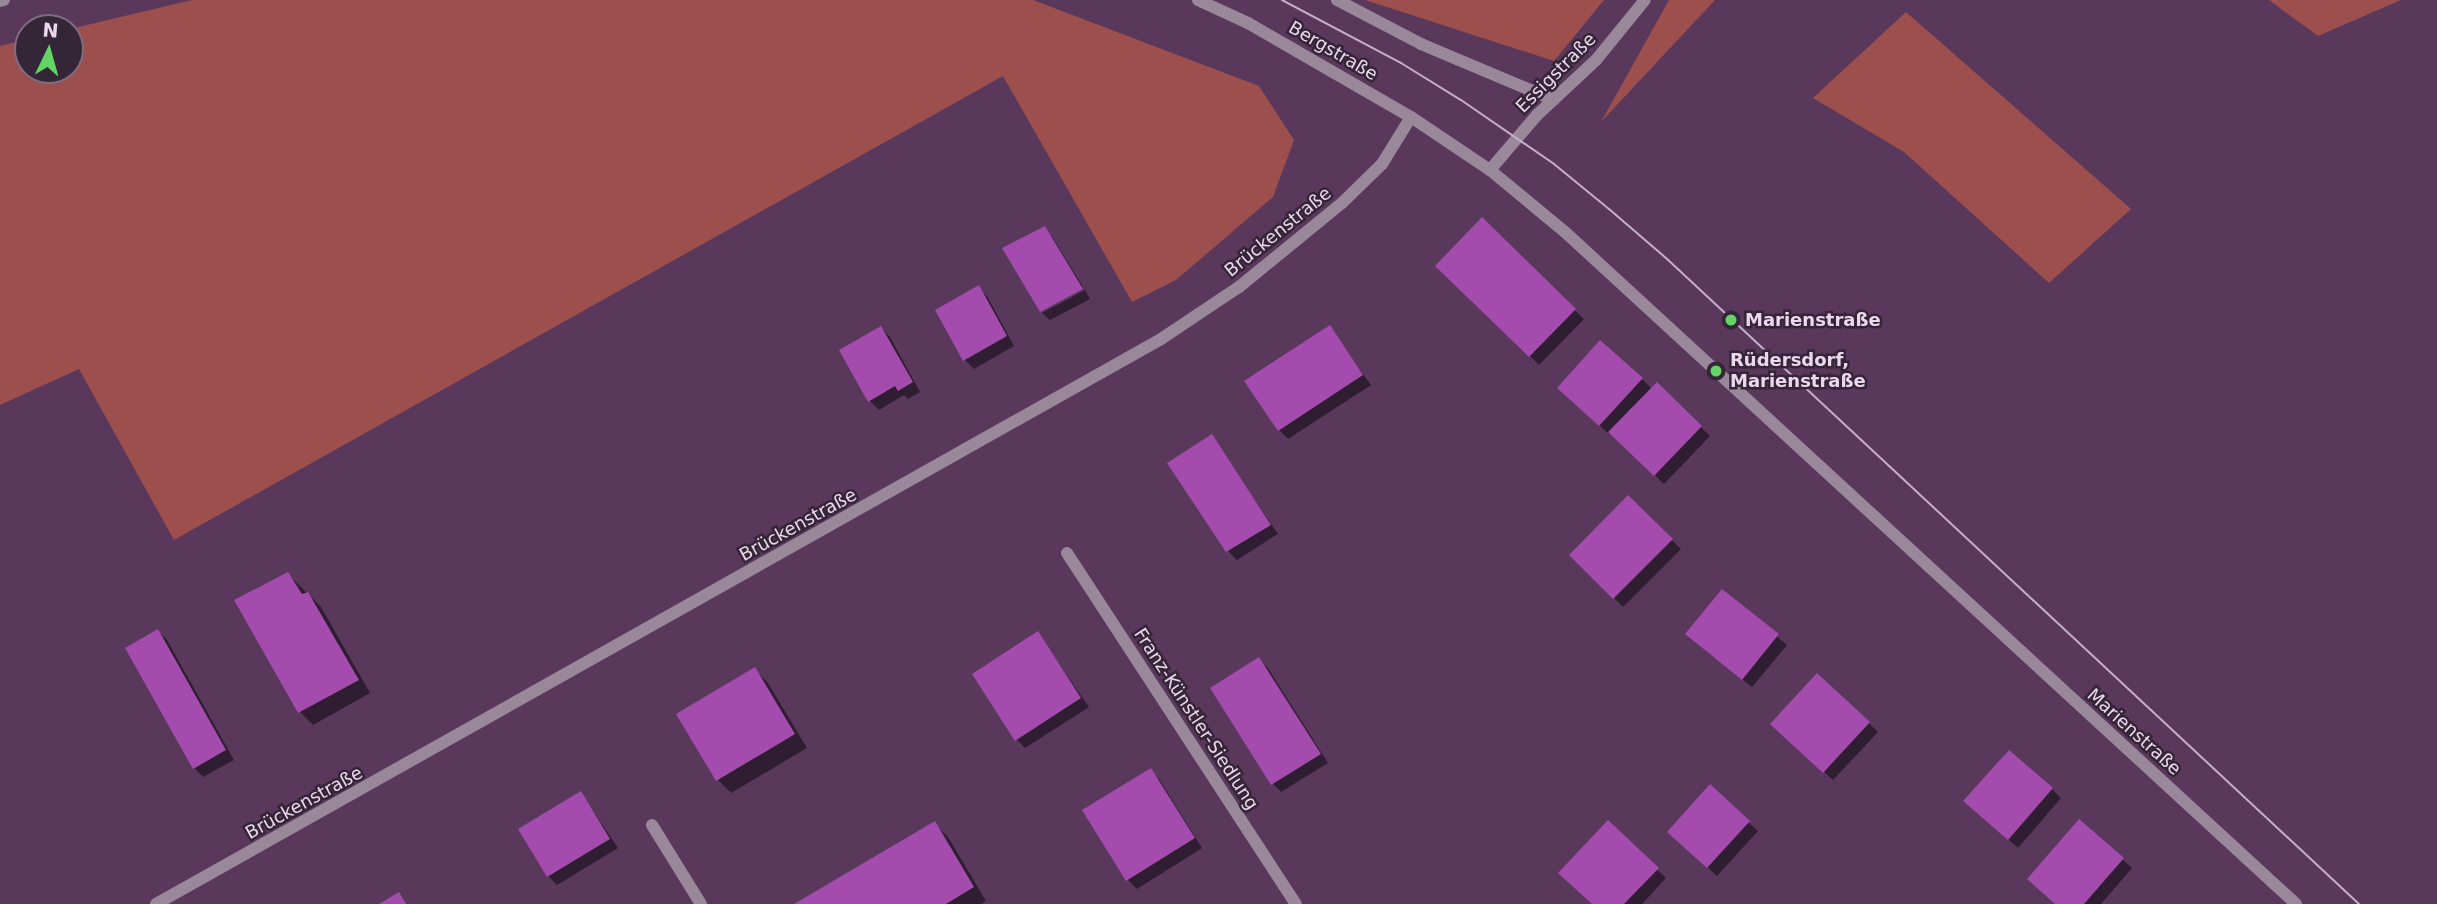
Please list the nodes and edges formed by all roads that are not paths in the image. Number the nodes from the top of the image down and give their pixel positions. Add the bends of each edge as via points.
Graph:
1 (1198, 0) edge
2 (1337, 0) edge
3 (1645, 0) edge
4 (1554, 100) junction
5 (1411, 117) junction
6 (1490, 170) junction
7 (1067, 552) dead end
8 (652, 825) dead end
9 (156, 904) edge
10 (701, 904) edge
11 (1296, 904) edge
12 (2296, 904) edge

1 - 5 street, Bergstraße via 1248,23
2 - 4 street via 1421,44
3 - 4 street, Essigstraße via 1604,52
4 - 6 street, Essigstraße
5 - 6 street, Marienstraße
5 - 9 street, Brückenstraße via 1382,164 1357,190 1239,287 1173,332
6 - 12 street, Marienstraße via 1666,323
7 - 11 street, Franz-Künstler-Siedlung
8 - 10 street

